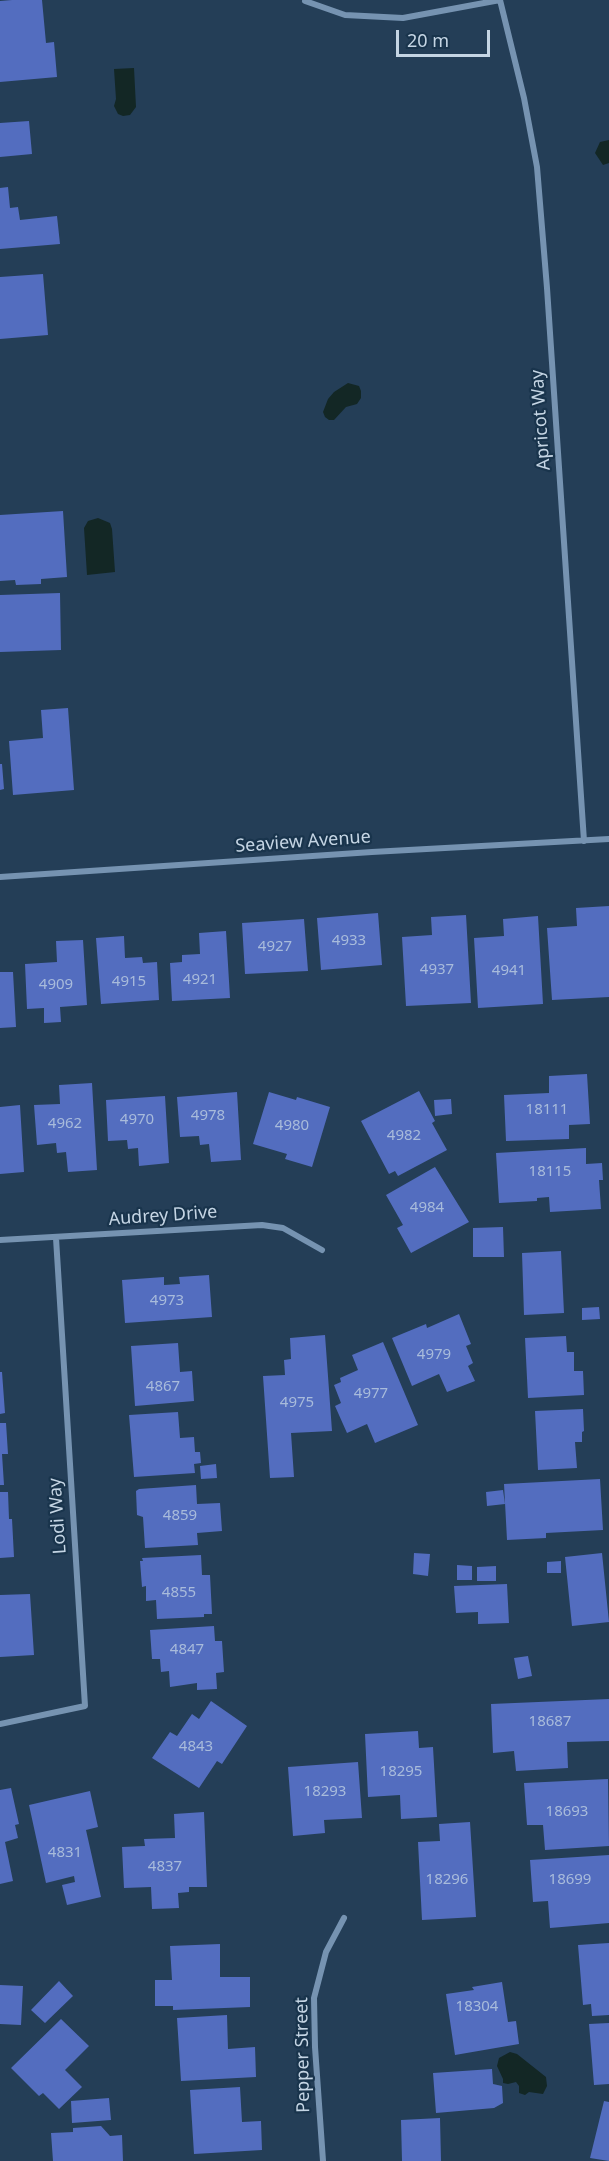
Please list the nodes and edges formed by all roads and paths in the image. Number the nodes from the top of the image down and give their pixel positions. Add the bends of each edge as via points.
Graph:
1 (500, 0) edge
2 (304, 1) edge
3 (609, 839) edge
4 (584, 841) junction
5 (0, 877) edge
6 (56, 1238) junction
7 (0, 1240) edge
8 (322, 1250) dead end
9 (0, 1724) edge
10 (344, 1918) dead end
11 (323, 2161) edge

1 - 2 street via 403,18 345,15
1 - 4 street, Apricot Way via 537,167
3 - 4 street, Seaview Avenue
4 - 5 street, Seaview Avenue
6 - 7 street, Audrey Drive
6 - 8 street, Audrey Drive via 262,1225 283,1228
6 - 9 street, Lodi Way via 85,1706
10 - 11 street, Pepper Street via 326,1952 314,1998

